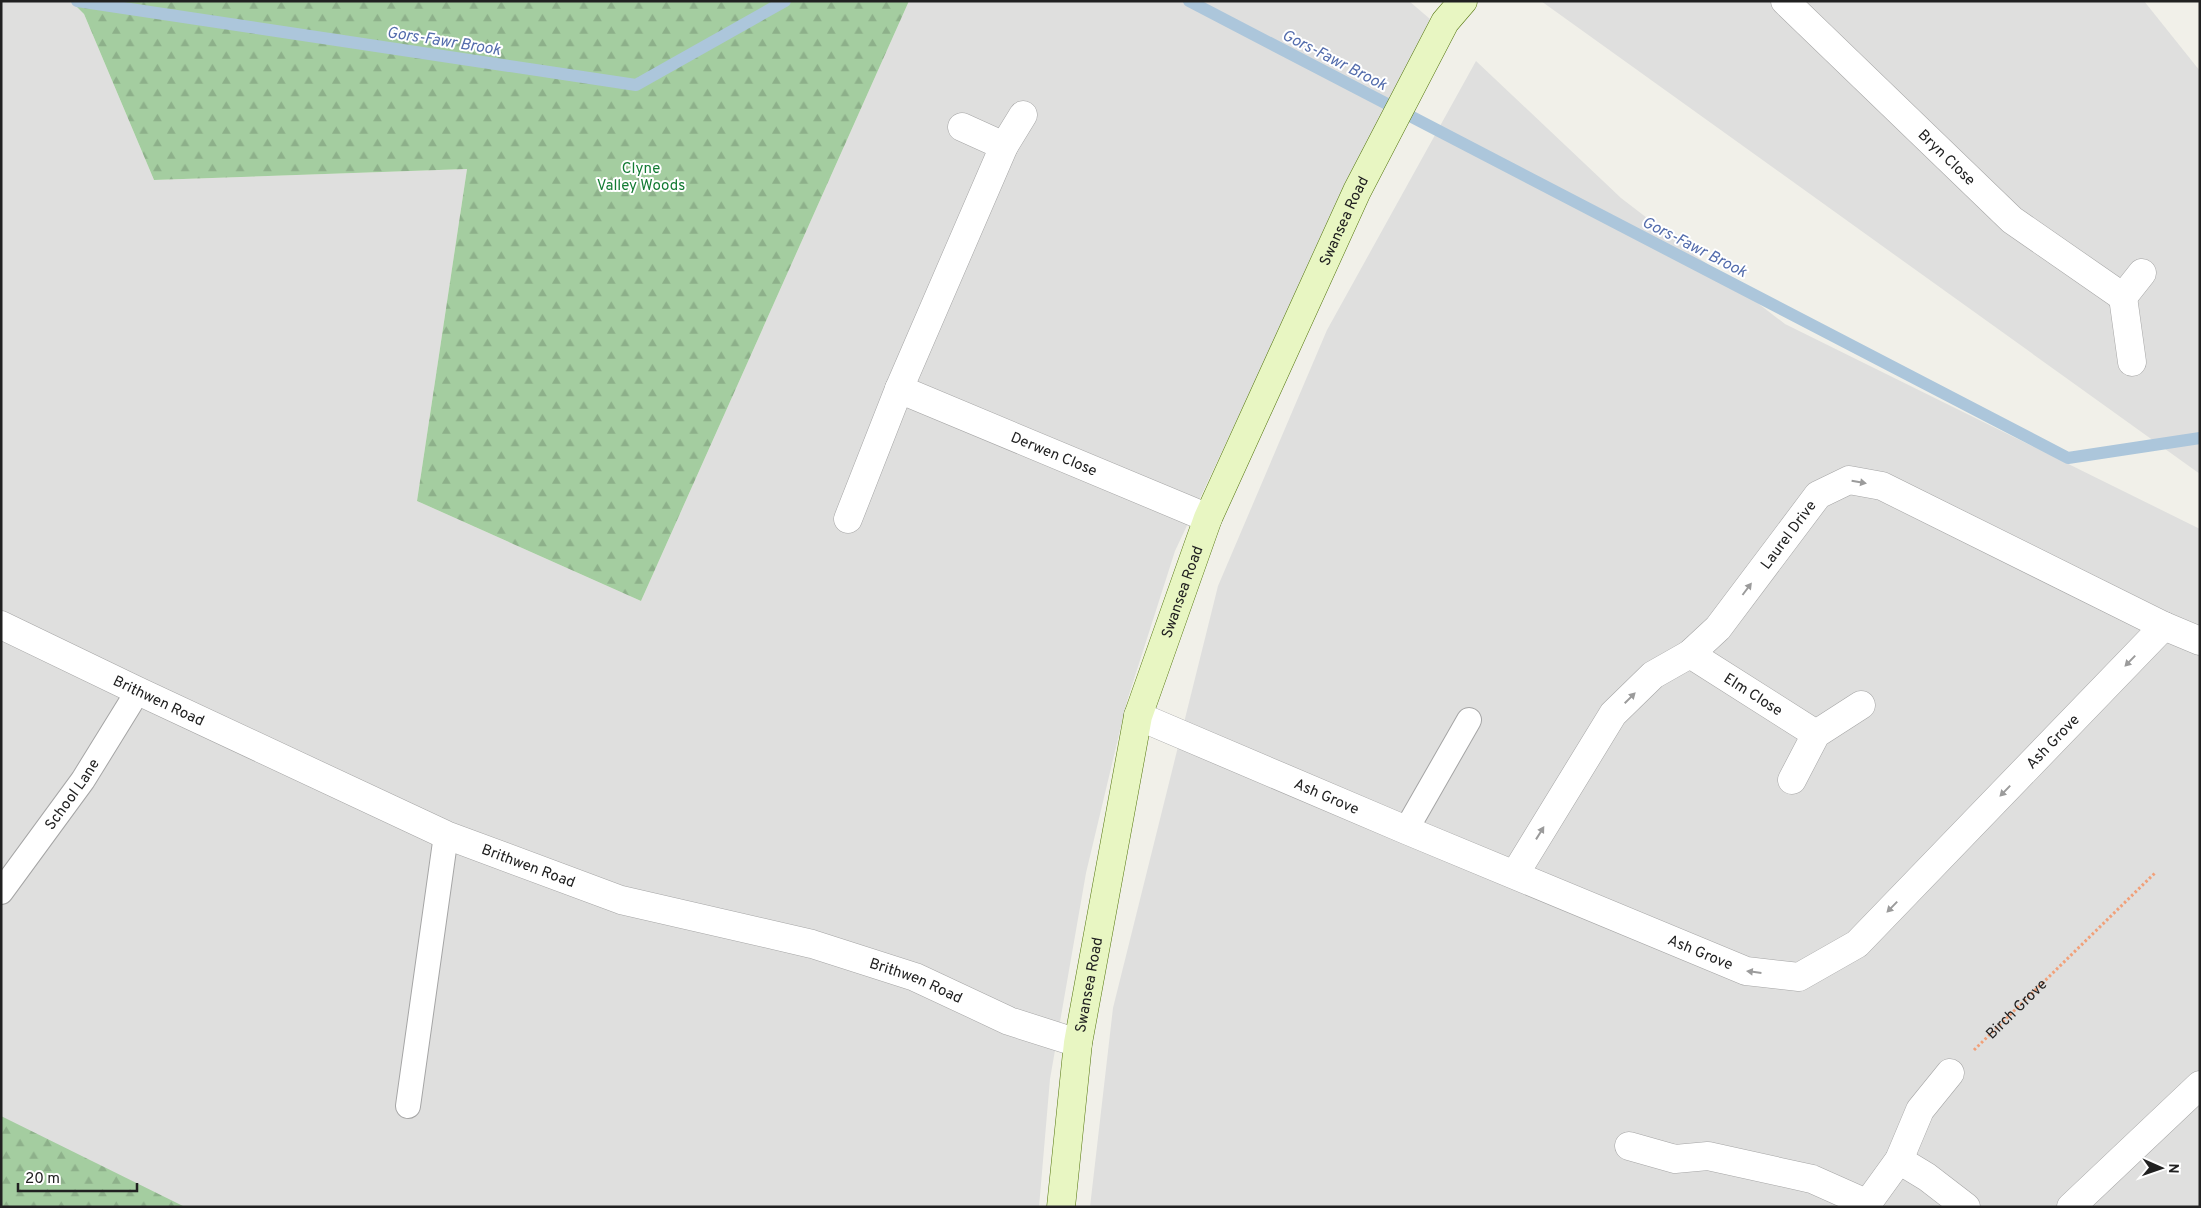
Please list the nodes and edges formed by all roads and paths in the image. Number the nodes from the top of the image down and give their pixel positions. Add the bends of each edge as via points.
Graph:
1 (1463, 1) edge
2 (1785, 1) edge
3 (1023, 115) dead end
4 (962, 127) dead end
5 (1004, 146) junction
6 (2142, 273) dead end
7 (2123, 297) junction
8 (2132, 362) dead end
9 (899, 389) junction
10 (1208, 518) junction
11 (848, 519) dead end
12 (1, 625) edge
13 (2164, 626) junction
14 (2200, 641) edge
15 (1690, 654) junction
16 (138, 692) junction
17 (1861, 704) dead end
18 (1138, 716) junction
19 (1469, 720) dead end
20 (1816, 734) junction
21 (1792, 780) dead end
22 (1406, 830) junction
23 (446, 835) junction
24 (2156, 872) dead end
25 (1515, 874) junction
26 (1, 892) edge
27 (1078, 1043) junction
28 (1950, 1073) joint
29 (2200, 1085) edge
30 (408, 1106) dead end
31 (1629, 1146) dead end
32 (1899, 1160) junction
33 (1865, 1205) edge
34 (1061, 1207) edge
35 (1966, 1207) edge
36 (2071, 1207) edge

1 - 10 main road, Swansea Road via 1445,22 1357,192
2 - 7 street, Bryn Close via 2012,220
3 - 5 street
4 - 5 street
5 - 9 street
6 - 7 street
7 - 8 street
9 - 10 street, Derwen Close
9 - 11 street
10 - 18 main road, Swansea Road
12 - 16 street, Brithwen Road
13 - 14 street, Laurel Drive
15 -> 13 street, Laurel Drive via 1718,628 1818,495 1849,480 1882,486
13 -> 25 street, Ash Grove via 1857,944 1799,977 1746,971
15 - 20 street, Elm Close
25 -> 15 street, Laurel Drive via 1613,714 1652,675
16 - 23 street, Brithwen Road
16 - 26 lane, School Lane via 83,780
17 - 20 street
18 - 22 street, Ash Grove
18 - 27 main road, Swansea Road
19 - 22 lane
20 - 21 street
22 - 25 street, Ash Grove
23 - 27 street, Brithwen Road via 621,900 812,944 915,977 1009,1021
23 - 30 lane
24 - 28 path, Birch Grove
27 - 34 main road, Swansea Road
28 - 32 street via 1920,1110
29 - 36 street
31 - 33 street via 1675,1159 1708,1156 1812,1179
32 - 33 street
32 - 35 street

